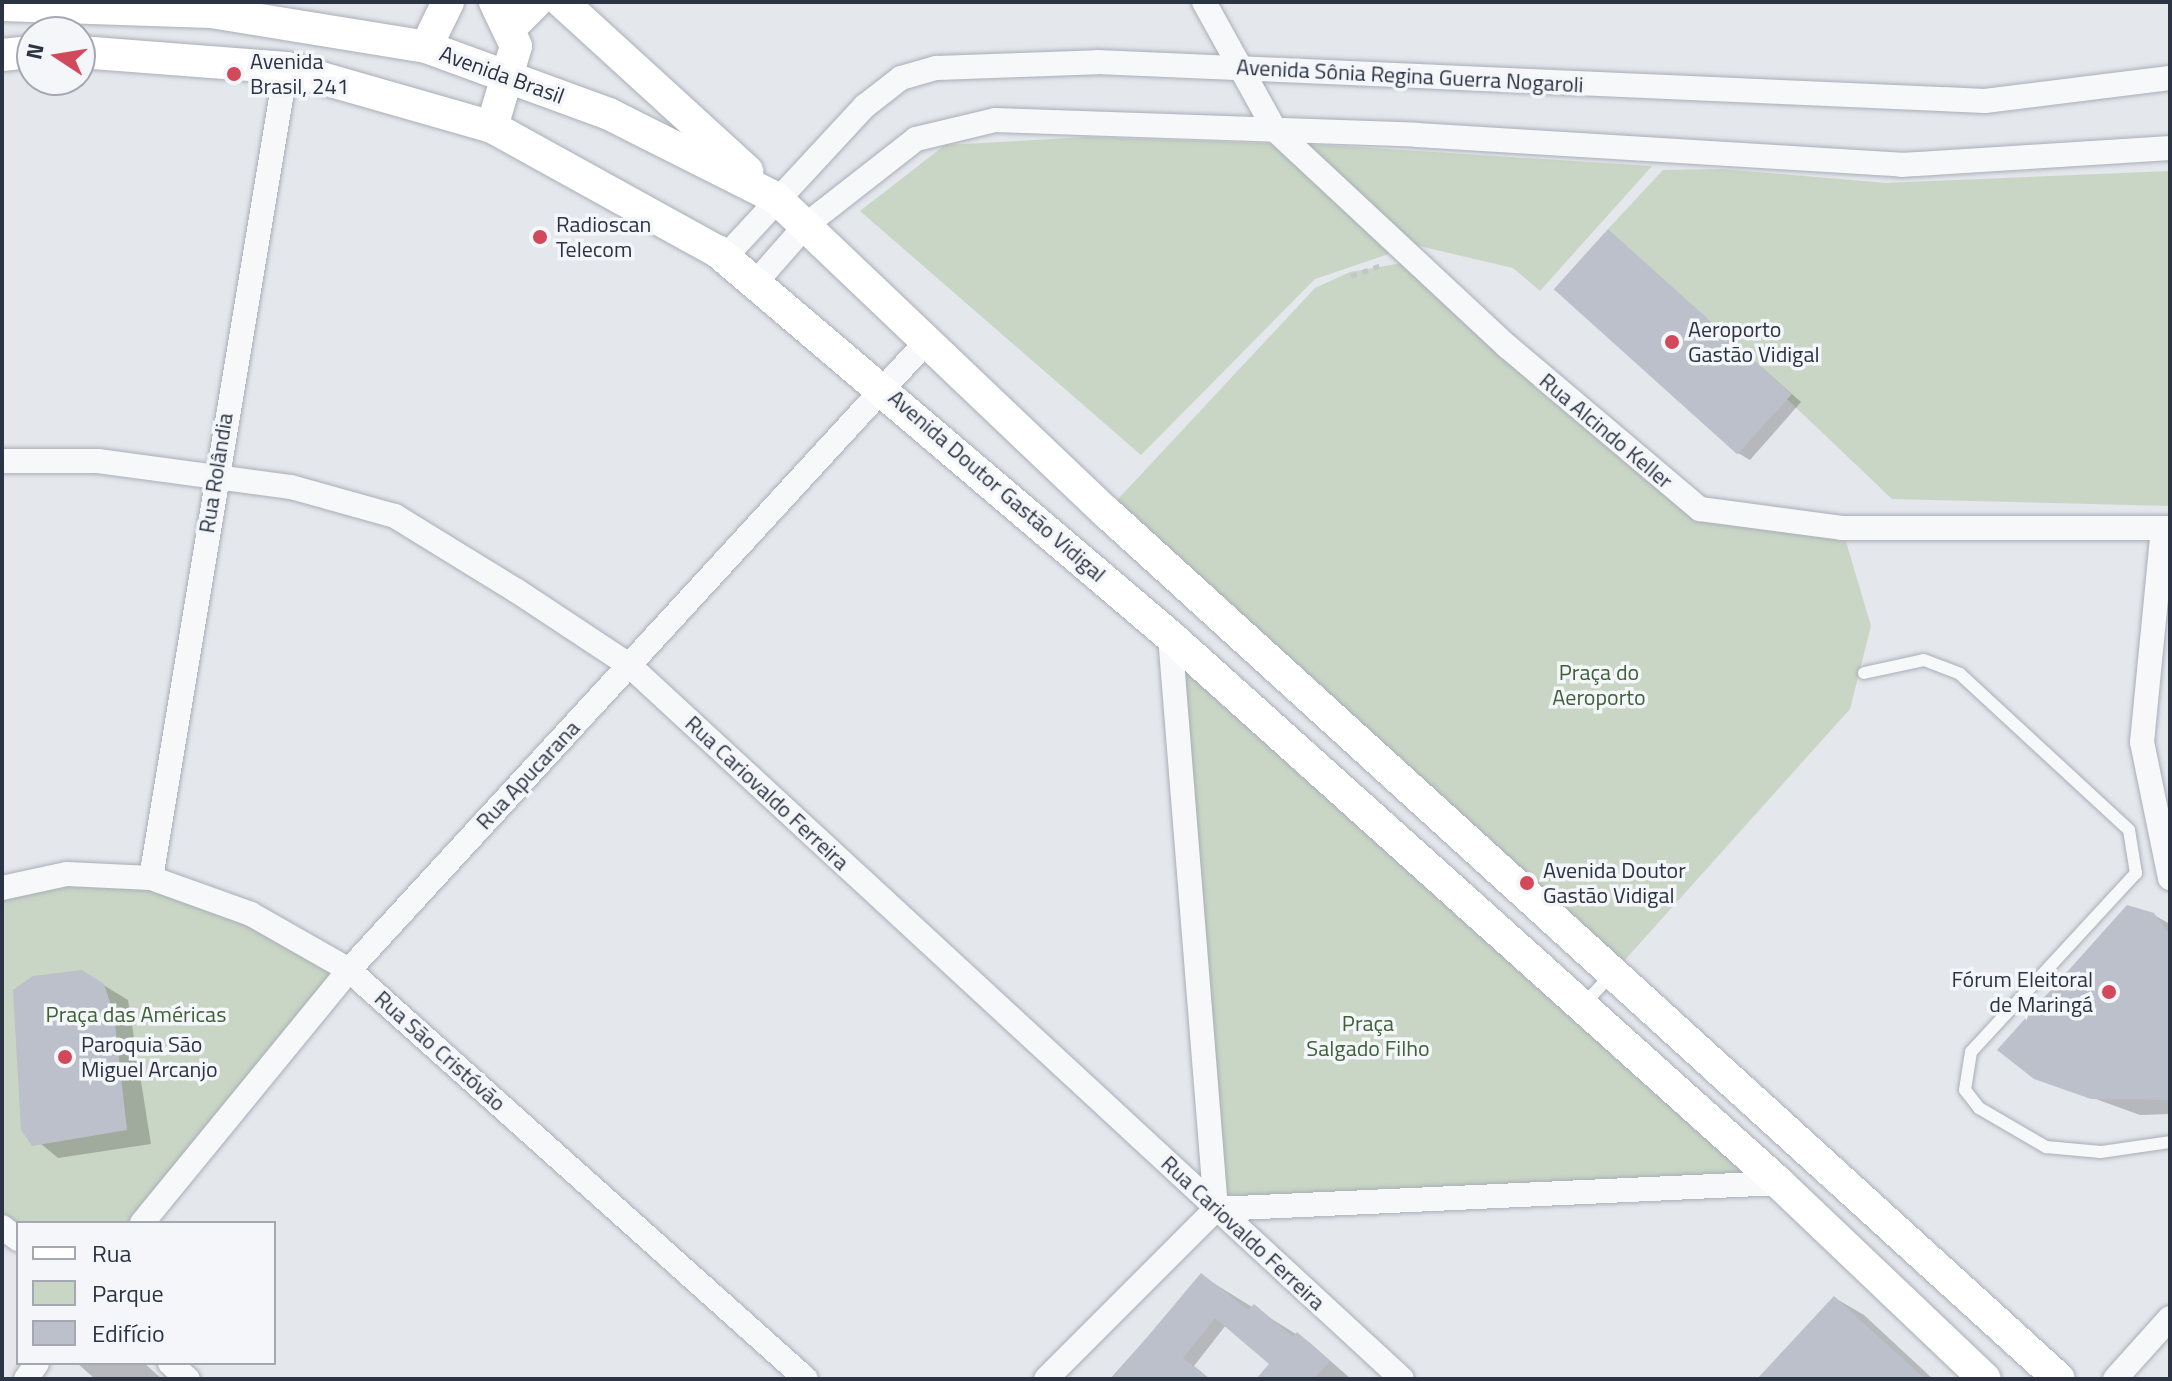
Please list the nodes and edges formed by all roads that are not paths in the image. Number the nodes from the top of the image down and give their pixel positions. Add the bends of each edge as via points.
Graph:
1 (448, 2) edge
2 (536, 2) edge
3 (562, 2) edge
4 (1204, 2) edge
5 (2, 5) edge
6 (504, 14) edge
7 (426, 47) junction
8 (96, 53) edge
9 (1240, 67) junction
10 (286, 68) junction
11 (510, 74) junction
12 (2170, 78) edge
13 (492, 127) junction
14 (1275, 130) junction
15 (2170, 148) edge
16 (776, 198) junction
17 (806, 225) junction
18 (725, 257) junction
19 (756, 282) junction
20 (928, 340) junction
21 (882, 387) junction
22 (2, 461) edge
23 (216, 472) junction
24 (2166, 528) edge
25 (1170, 636) junction
26 (629, 665) junction
27 (1864, 673) dead end
28 (151, 878) junction
29 (2170, 878) edge
30 (2, 888) edge
31 (349, 970) junction
32 (1615, 971) junction
33 (1580, 1007) junction
34 (2170, 1142) edge
35 (1779, 1183) junction
36 (1216, 1209) junction
37 (144, 1221) edge
38 (2170, 1318) edge
39 (172, 1365) edge
40 (188, 1379) edge
41 (806, 1379) edge
42 (1046, 1379) edge
43 (1402, 1379) edge
44 (1985, 1379) edge
45 (2059, 1379) edge
46 (2115, 1379) edge

1 - 7 main road
2 - 6 main road
3 - 16 main road
4 - 9 street, Rua Alcindo Keller
5 - 7 main road, Avenida Brasil via 211,12
6 - 11 main road
7 - 11 main road, Avenida Brasil
8 - 10 main road
9 - 12 street, Avenida Sônia Regina Guerra Nogaroli via 1985,101
9 - 14 street, Rua Alcindo Keller
9 - 16 street, Avenida Sônia Regina Guerra Nogaroli via 937,68 901,78 865,106
10 - 13 main road
10 - 23 street, Rua Rolândia
11 - 13 main road
11 - 16 main road, Avenida Brasil
13 - 18 main road, Avenida Doutor Gastão Vidigal
14 - 15 street via 1901,165
14 - 17 street via 956,124 916,139
14 - 24 street, Rua Alcindo Keller via 1508,347 1700,509 1842,528
16 - 17 main road, Avenida Brasil
16 - 18 street, Avenida Sônia Regina Guerra Nogaroli
17 - 19 street
17 - 20 main road, Avenida Brasil
18 - 19 main road, Avenida Doutor Gastão Vidigal
19 - 21 main road, Avenida Doutor Gastão Vidigal
20 - 21 street, Rua Apucarana
20 - 32 main road via 1106,512
21 - 25 main road, Avenida Doutor Gastão Vidigal
21 - 26 street, Rua Apucarana
22 - 23 street, Rua Cariovaldo Ferreira
23 - 26 street, Rua Cariovaldo Ferreira via 395,516
23 - 28 street, Rua Rolândia
24 - 29 street via 2142,742
25 - 33 main road, Avenida Doutor Gastão Vidigal
25 - 36 street
26 - 31 street, Rua Apucarana
26 - 36 street, Rua Cariovaldo Ferreira
27 - 34 lane via 1924,660 1960,674 2129,830 2136,873 1971,1052 1965,1090 1979,1108 2046,1147 2101,1152
28 - 30 street, Rua São Cristóvão via 67,874
28 - 31 street, Rua São Cristóvão via 251,914
31 - 37 street, Rua Apucarana
31 - 41 street, Rua São Cristóvão
32 - 33 lane
32 - 45 main road
33 - 35 main road, Avenida Doutor Gastão Vidigal
35 - 36 street
35 - 44 main road, Avenida Doutor Gastão Vidigal
36 - 42 street
36 - 43 street, Rua Cariovaldo Ferreira
38 - 46 street
39 - 40 street

